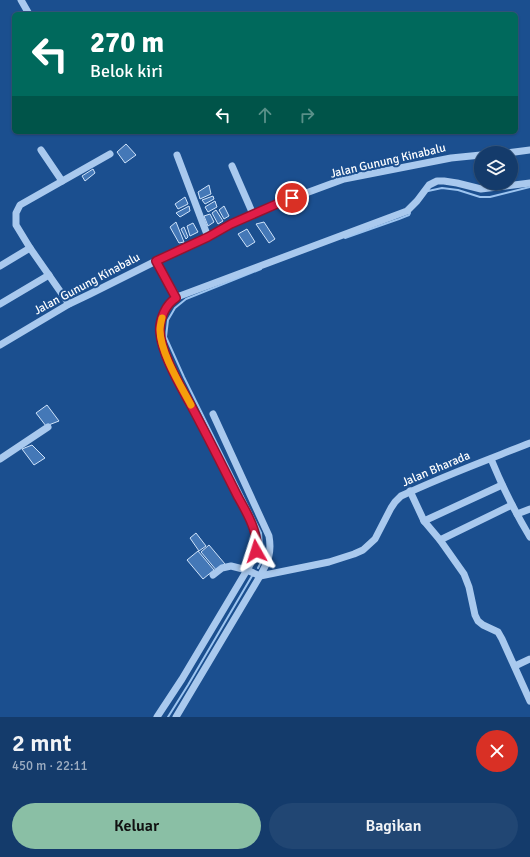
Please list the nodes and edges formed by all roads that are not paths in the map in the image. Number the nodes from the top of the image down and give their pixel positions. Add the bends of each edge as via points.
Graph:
1 (21, 0) edge
2 (28, 12) edge
3 (41, 150) dead end
4 (530, 150) edge
5 (518, 152) edge
6 (110, 154) dead end
7 (177, 156) dead end
8 (474, 156) edge
9 (232, 166) dead end
10 (62, 182) junction
11 (530, 183) edge
12 (253, 214) junction
13 (208, 237) junction
14 (30, 248) junction
15 (156, 261) junction
16 (0, 266) edge
17 (48, 275) junction
18 (176, 298) junction
19 (2, 300) edge
20 (69, 304) junction
21 (0, 345) edge
22 (213, 414) dead end
23 (48, 427) dead end
24 (530, 443) edge
25 (0, 459) edge
26 (491, 459) junction
27 (502, 485) junction
28 (410, 491) junction
29 (512, 505) junction
30 (530, 509) edge
31 (517, 514) junction
32 (424, 521) junction
33 (530, 537) edge
34 (440, 540) junction
35 (254, 573) junction
36 (213, 575) dead end
37 (530, 659) edge
38 (515, 666) junction
39 (530, 701) edge
40 (157, 717) edge
41 (176, 717) edge

1 - 2 street
3 - 10 street
4 - 5 street
6 - 10 street
7 - 13 street
8 - 12 street, Jalan Gunung Kinabalu via 344,180
9 - 12 street
10 - 14 street via 20,205 17,210 16,225
11 - 18 street via 482,189 444,181 432,182 407,211
12 - 13 street, Jalan Gunung Kinabalu
13 - 15 street, Jalan Gunung Kinabalu
14 - 16 street
14 - 17 street
15 - 18 street
15 - 20 street, Jalan Gunung Kinabalu
17 - 19 street
17 - 20 street
18 - 35 street via 169,303 162,318 162,342 174,374 252,526 257,542 252,560
20 - 21 street, Jalan Gunung Kinabalu
22 - 35 street via 269,536 268,562
23 - 25 street
24 - 26 street, Jalan Bharada
26 - 27 street
26 - 28 street, Jalan Bharada
27 - 29 street
27 - 32 street
28 - 32 street
28 - 35 street, Jalan Bharada via 395,502 375,539 363,550 329,562
29 - 31 street
29 - 34 street
30 - 31 street
31 - 33 street
32 - 34 street
34 - 38 street via 464,574 475,615 483,625 498,632
35 - 36 street via 226,566
35 - 40 street
35 - 41 street
37 - 38 street
38 - 39 street

